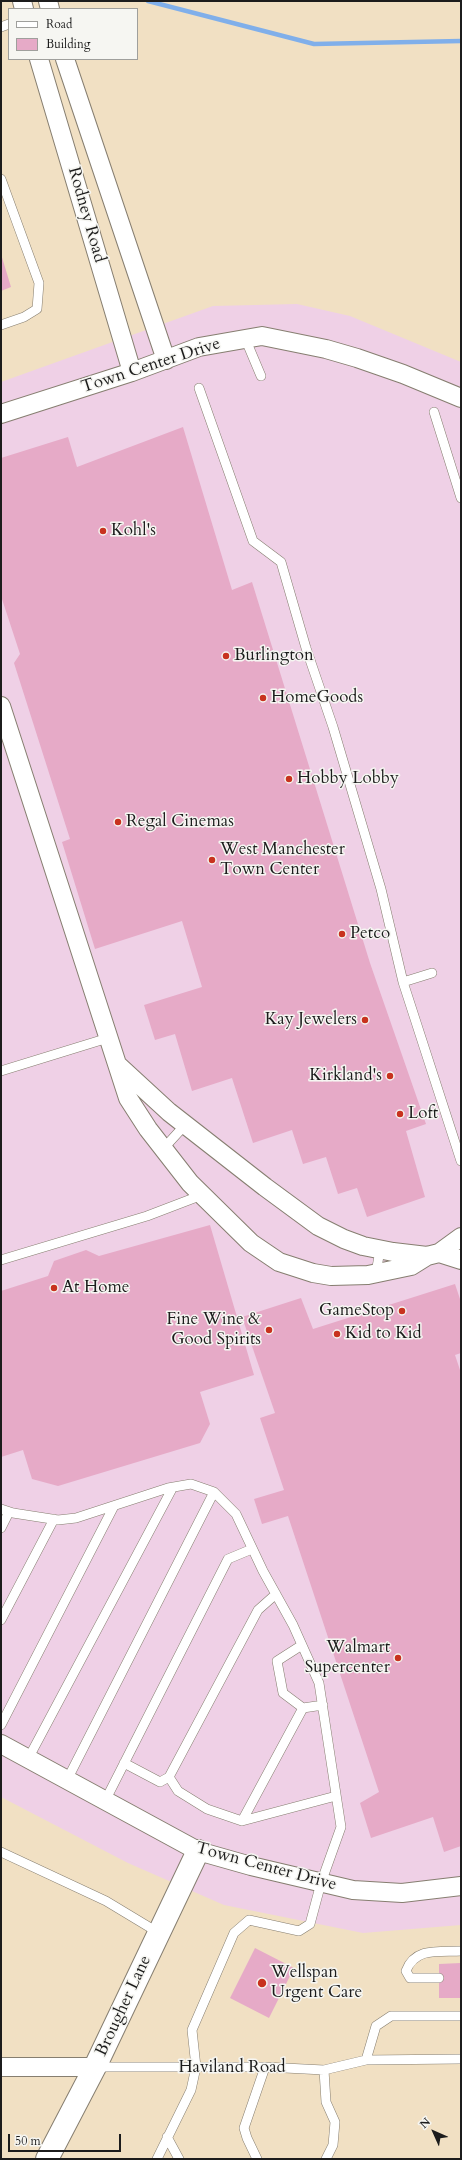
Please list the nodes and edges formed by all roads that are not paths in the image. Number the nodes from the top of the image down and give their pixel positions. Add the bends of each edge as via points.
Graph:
1 (39, 60) edge
2 (66, 60) edge
3 (1, 179) edge
4 (1, 325) edge
5 (245, 338) junction
6 (166, 360) junction
7 (132, 372) junction
8 (261, 376) dead end
9 (199, 388) dead end
10 (461, 398) edge
11 (434, 412) dead end
12 (1, 414) edge
13 (461, 498) edge
14 (1, 706) edge
15 (432, 973) dead end
16 (403, 982) junction
17 (108, 1038) junction
18 (119, 1066) junction
19 (1, 1071) edge
20 (185, 1125) junction
21 (163, 1148) junction
22 (461, 1161) edge
23 (202, 1195) junction
24 (461, 1237) edge
25 (380, 1250) junction
26 (433, 1254) junction
27 (1, 1260) edge
28 (461, 1260) edge
29 (376, 1273) junction
30 (173, 1487) junction
31 (214, 1492) junction
32 (114, 1506) junction
33 (5, 1510) edge
34 (54, 1519) junction
35 (1, 1528) edge
36 (252, 1549) junction
37 (276, 1594) junction
38 (1, 1620) edge
39 (302, 1645) junction
40 (323, 1705) junction
41 (304, 1708) junction
42 (1, 1725) edge
43 (1, 1744) edge
44 (28, 1759) junction
45 (124, 1763) junction
46 (169, 1777) junction
47 (67, 1780) junction
48 (336, 1796) junction
49 (105, 1801) junction
50 (242, 1821) junction
51 (198, 1850) junction
52 (1, 1852) edge
53 (320, 1883) junction
54 (461, 1886) edge
55 (159, 1933) junction
56 (461, 1950) edge
57 (439, 1978) dead end
58 (461, 2016) edge
59 (461, 2059) edge
60 (366, 2060) junction
61 (1, 2067) edge
62 (196, 2067) junction
63 (265, 2067) junction
64 (95, 2068) junction
65 (324, 2070) junction
66 (167, 2137) junction
67 (46, 2159) edge
68 (156, 2159) edge
69 (179, 2159) edge
70 (257, 2159) edge
71 (326, 2159) edge

1 - 7 street, Rodney Road
2 - 6 street, Rodney Road
3 - 4 lane via 39,283 37,308 24,317
5 - 6 street, Town Center Drive via 199,347
5 - 8 lane
5 - 10 street, Town Center Drive via 262,336 326,348 403,374
6 - 7 street, Town Center Drive
7 - 12 street, Town Center Drive
9 - 16 lane via 253,541 281,562 381,889
11 - 13 lane
14 - 17 street
15 - 16 lane
16 - 22 lane
17 - 18 street
17 - 19 lane
18 - 20 street
18 - 21 street via 128,1098
20 - 21 lane
20 - 25 street via 318,1226 344,1239
21 - 23 street
23 - 27 lane via 147,1216
23 - 29 street via 251,1244 279,1262 331,1276
24 - 26 street
25 - 26 street
25 - 29 lane
26 - 28 street
26 - 29 street via 411,1266
30 - 31 lane via 191,1484
30 - 32 lane
30 - 44 lane
31 - 36 lane via 236,1514
31 - 47 lane
32 - 34 lane via 76,1518
32 - 42 lane
33 - 34 lane
33 - 35 lane
34 - 38 lane
36 - 37 lane
36 - 45 lane via 228,1559
37 - 39 lane
37 - 46 lane via 258,1610
39 - 40 lane via 319,1683
39 - 41 lane via 278,1661 283,1693
40 - 41 lane
40 - 48 lane
41 - 50 lane
43 - 44 street, Town Center Drive
44 - 47 street, Town Center Drive
45 - 46 lane via 160,1782
45 - 49 lane
46 - 50 lane via 178,1791 207,1809
47 - 49 street, Town Center Drive
48 - 50 lane
48 - 53 lane via 341,1827
49 - 51 street, Town Center Drive
51 - 53 street, Town Center Drive
51 - 55 street, Brougher Lane
52 - 55 lane via 106,1901
53 - 54 street, Town Center Drive via 353,1890 402,1893
53 - 62 lane via 310,1924 298,1931 249,1920 234,1933 192,2030
55 - 64 street, Brougher Lane
56 - 57 lane via 420,1954 410,1961 406,1971 410,1978
58 - 60 lane via 391,2016 376,2026
59 - 60 lane, Haviland Road
60 - 65 lane, Haviland Road
61 - 64 street, Haviland Road
62 - 63 lane, Haviland Road
62 - 64 lane, Haviland Road
62 - 66 lane via 191,2090
63 - 65 lane, Haviland Road
63 - 70 lane via 244,2128
64 - 67 street, Brougher Lane
65 - 71 lane via 326,2102 335,2122 333,2145
66 - 68 lane
66 - 69 lane

